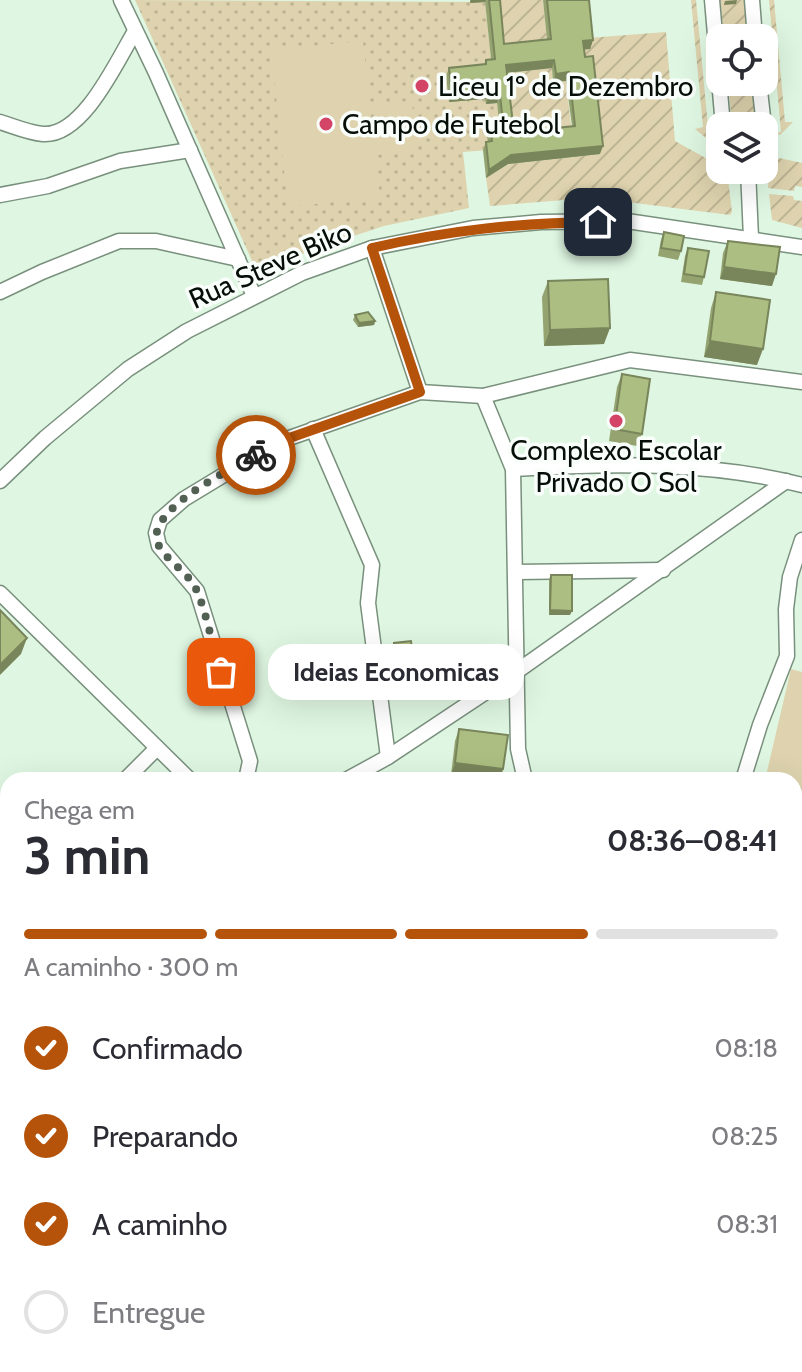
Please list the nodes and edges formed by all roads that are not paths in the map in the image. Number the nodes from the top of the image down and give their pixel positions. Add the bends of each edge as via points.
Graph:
1 (121, 0) edge
2 (712, 0) edge
3 (752, 0) edge
4 (754, 24) edge
5 (135, 31) junction
6 (722, 112) edge
7 (0, 122) edge
8 (190, 150) junction
9 (749, 184) edge
10 (0, 195) edge
11 (751, 238) junction
12 (802, 247) edge
13 (372, 248) junction
14 (238, 259) junction
15 (0, 292) edge
16 (254, 296) junction
17 (802, 382) edge
18 (420, 392) junction
19 (483, 396) junction
20 (313, 429) junction
21 (513, 469) junction
22 (0, 481) edge
23 (786, 481) junction
24 (802, 485) edge
25 (802, 540) edge
26 (663, 570) junction
27 (516, 572) junction
28 (0, 593) edge
29 (516, 672) junction
30 (157, 748) junction
31 (388, 757) junction
32 (133, 772) edge
33 (182, 772) edge
34 (248, 772) edge
35 (361, 772) edge
36 (523, 772) edge
37 (745, 772) edge

1 - 5 street
2 - 6 street
3 - 4 street
5 - 7 street via 70,126 42,134
5 - 8 street
8 - 10 street via 120,161 48,186
8 - 14 street
9 - 11 street
11 - 12 street, Rua Steve Biko
11 - 13 street, Rua Steve Biko via 627,221 541,222 473,228
13 - 16 street, Rua Steve Biko
13 - 18 street
14 - 15 street via 156,241 119,241
14 - 16 street
16 - 22 street, Rua Steve Biko via 128,369
17 - 19 street via 630,360
18 - 19 street
18 - 20 street
19 - 21 street
20 - 31 street via 372,565 368,603
20 - 34 street via 278,442 184,499 160,520 156,533 159,546 197,591 250,761
21 - 23 street via 683,467
21 - 27 street
23 - 24 street
23 - 26 street
25 - 37 street via 788,588 787,656
26 - 27 street
26 - 29 street
27 - 29 street
28 - 30 street
29 - 31 street
29 - 36 street
30 - 32 street
30 - 33 street
31 - 35 street

